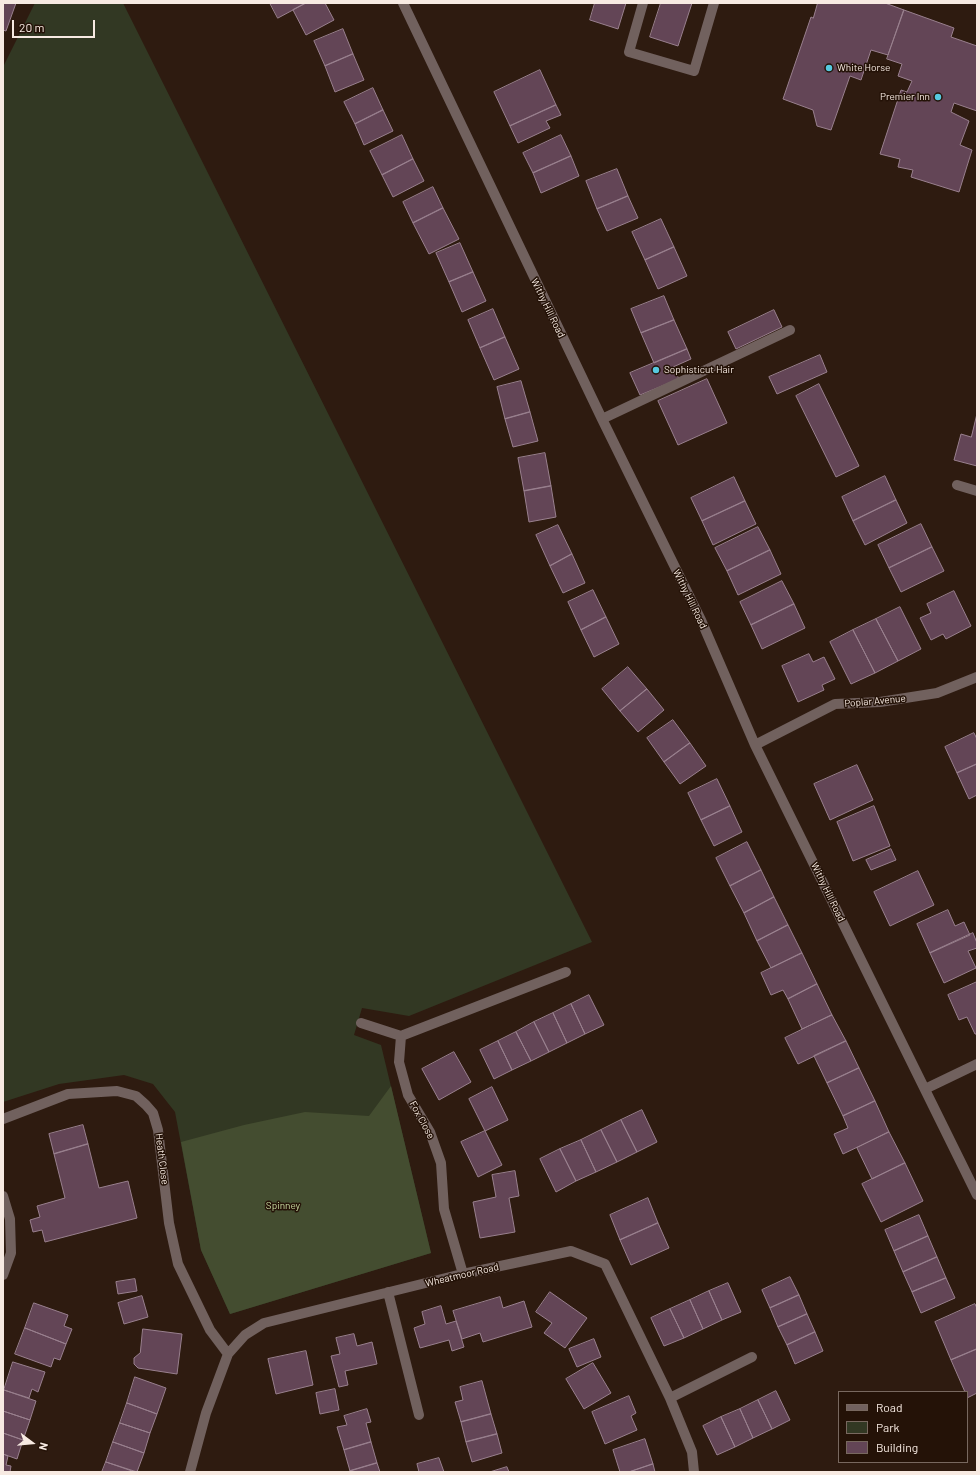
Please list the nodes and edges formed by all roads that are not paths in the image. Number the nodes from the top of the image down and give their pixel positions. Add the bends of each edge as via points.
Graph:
1 (403, 3) edge
2 (643, 3) edge
3 (714, 3) edge
4 (790, 330) dead end
5 (602, 420) junction
6 (957, 485) dead end
7 (977, 491) edge
8 (977, 677) edge
9 (755, 745) junction
10 (566, 972) dead end
11 (361, 1023) dead end
12 (401, 1036) junction
13 (977, 1064) edge
14 (925, 1089) junction
15 (3, 1119) edge
16 (977, 1195) edge
17 (3, 1196) edge
18 (463, 1274) junction
19 (3, 1275) edge
20 (388, 1292) junction
21 (228, 1354) junction
22 (752, 1357) dead end
23 (670, 1398) junction
24 (419, 1414) dead end
25 (190, 1472) edge
26 (694, 1472) edge

1 - 5 street, Withy Hill Road
2 - 3 street via 629,52 694,71
4 - 5 street
5 - 9 street, Withy Hill Road via 701,620
6 - 7 street
8 - 9 street, Poplar Avenue via 937,693 880,702 835,704
9 - 14 street, Withy Hill Road
10 - 12 street
11 - 12 street
12 - 18 street, Fox Close via 399,1062 408,1096 430,1132 441,1163 444,1209
13 - 14 street
14 - 16 street, Withy Hill Road
15 - 21 street, Heath Close via 68,1094 117,1091 136,1096 146,1105 153,1113 158,1130 169,1223 178,1264 210,1330
17 - 19 street via 10,1219 11,1253
18 - 20 street, Wheatmoor Road
18 - 23 street, Wheatmoor Road via 571,1251 605,1264
20 - 21 street, Wheatmoor Road via 264,1323 245,1335
20 - 24 street
21 - 25 street, Wheatmoor Road via 206,1413
22 - 23 street
23 - 26 street, Wheatmoor Road via 692,1452

